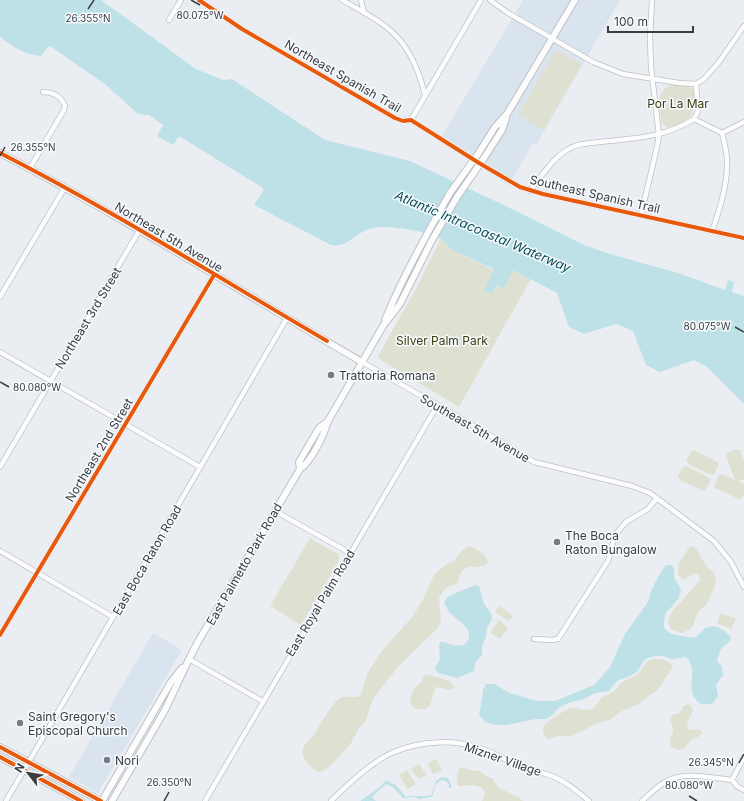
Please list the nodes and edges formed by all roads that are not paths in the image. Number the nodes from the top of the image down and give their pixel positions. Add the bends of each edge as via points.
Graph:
1 (181, 0) edge
2 (199, 0) edge
3 (342, 0) edge
4 (361, 0) edge
5 (481, 0) edge
6 (490, 0) edge
7 (575, 0) edge
8 (652, 0) edge
9 (364, 13) junction
10 (169, 20) dead end
11 (744, 26) edge
12 (552, 38) junction
13 (653, 78) junction
14 (696, 84) junction
15 (43, 92) dead end
16 (425, 95) junction
17 (507, 114) junction
18 (694, 119) junction
19 (411, 120) junction
20 (744, 122) edge
21 (722, 133) junction
22 (659, 135) junction
23 (0, 153) edge
24 (479, 163) joint
25 (30, 168) junction
26 (65, 187) junction
27 (530, 191) junction
28 (641, 215) junction
29 (139, 231) junction
30 (712, 231) junction
31 (744, 238) edge
32 (214, 275) junction
33 (0, 296) edge
34 (287, 318) junction
35 (383, 326) junction
36 (0, 352) edge
37 (362, 362) junction
38 (51, 381) junction
39 (436, 406) junction
40 (126, 424) junction
41 (0, 467) edge
42 (200, 467) junction
43 (657, 498) junction
44 (275, 511) junction
45 (0, 551) edge
46 (350, 553) junction
47 (37, 573) junction
48 (744, 587) edge
49 (113, 617) junction
50 (0, 635) edge
51 (534, 639) dead end
52 (189, 659) junction
53 (262, 701) junction
54 (0, 747) edge
55 (0, 757) edge
56 (744, 757) edge
57 (29, 762) junction
58 (24, 770) junction
59 (732, 780) junction
60 (744, 790) edge
61 (6, 801) edge
62 (81, 801) edge
63 (102, 801) edge
64 (112, 801) edge
65 (205, 801) edge
66 (332, 801) edge
67 (589, 801) edge
68 (642, 801) edge

1 - 10 street
2 - 19 street, Northeast Spanish Trail via 242,29 395,118 402,121
3 - 9 street
4 - 9 street
5 - 16 street
6 - 12 street
7 - 12 main road, East Palmetto Park Road
8 - 13 street via 650,38
9 - 16 street via 386,27 399,40 414,62
11 - 14 street via 731,48 704,79
12 - 13 street via 605,68 623,74
12 - 17 main road, East Palmetto Park Road
13 - 14 street
13 - 22 street
14 - 18 street via 698,111
15 - 25 street via 50,92 60,98 65,106
16 - 19 street
17 - 35 main road, East Palmetto Park Road, bridge via 450,193 430,228
17 - 35 main road, East Palmetto Park Road, bridge via 502,130 458,196 431,242 400,304
18 - 21 street
18 - 22 street
19 - 24 street, Northeast Spanish Trail
20 - 21 street
21 - 30 street via 727,162 726,180
22 - 27 street via 580,144 566,150
22 - 28 street
23 - 25 main road, Northeast 5th Avenue
24 - 27 street, Southeast Spanish Trail
25 - 26 main road, Northeast 5th Avenue
26 - 29 main road, Northeast 5th Avenue
26 - 33 street
27 - 28 street, Southeast Spanish Trail
28 - 30 street, Southeast Spanish Trail
29 - 32 main road, Northeast 5th Avenue
29 - 38 street, Northeast 3rd Street
30 - 31 street, Southeast Spanish Trail
32 - 34 main road, Northeast 5th Avenue
32 - 40 street, Northeast 2nd Street
34 - 37 main road, Northeast 5th Avenue
34 - 42 street, East Boca Raton Road
35 - 37 main road, East Palmetto Park Road
36 - 38 street
37 - 39 street, Southeast 5th Avenue
37 - 44 main road, East Palmetto Park Road via 328,421 325,432
38 - 40 street
38 - 41 street, Northeast 3rd Street
39 - 43 street, Southeast 5th Avenue via 534,462 639,488
39 - 46 street, East Royal Palm Road
40 - 42 street
40 - 47 street, Northeast 2nd Street
42 - 49 street, East Boca Raton Road
43 - 48 street, Southeast 5th Avenue via 714,541 731,562
43 - 51 street via 648,509 626,522 619,530 608,561 558,639
44 - 46 street
44 - 52 main road, East Palmetto Park Road
45 - 47 street
46 - 53 street, East Royal Palm Road
47 - 49 street
47 - 50 street, Northeast 2nd Street
49 - 57 street, East Boca Raton Road
52 - 53 street
52 - 63 main road, East Palmetto Park Road via 171,682
52 - 64 main road, East Palmetto Park Road via 165,710
53 - 65 street, East Royal Palm Road
54 - 57 main road
55 - 58 main road
56 - 59 street
57 - 58 street, East Boca Raton Road
57 - 63 main road
58 - 61 street, East Boca Raton Road
58 - 62 main road
59 - 60 street
59 - 68 street via 679,777 660,785
66 - 67 street, Mizner Village via 371,766 393,752 440,743 480,748 522,767 549,775 572,787

